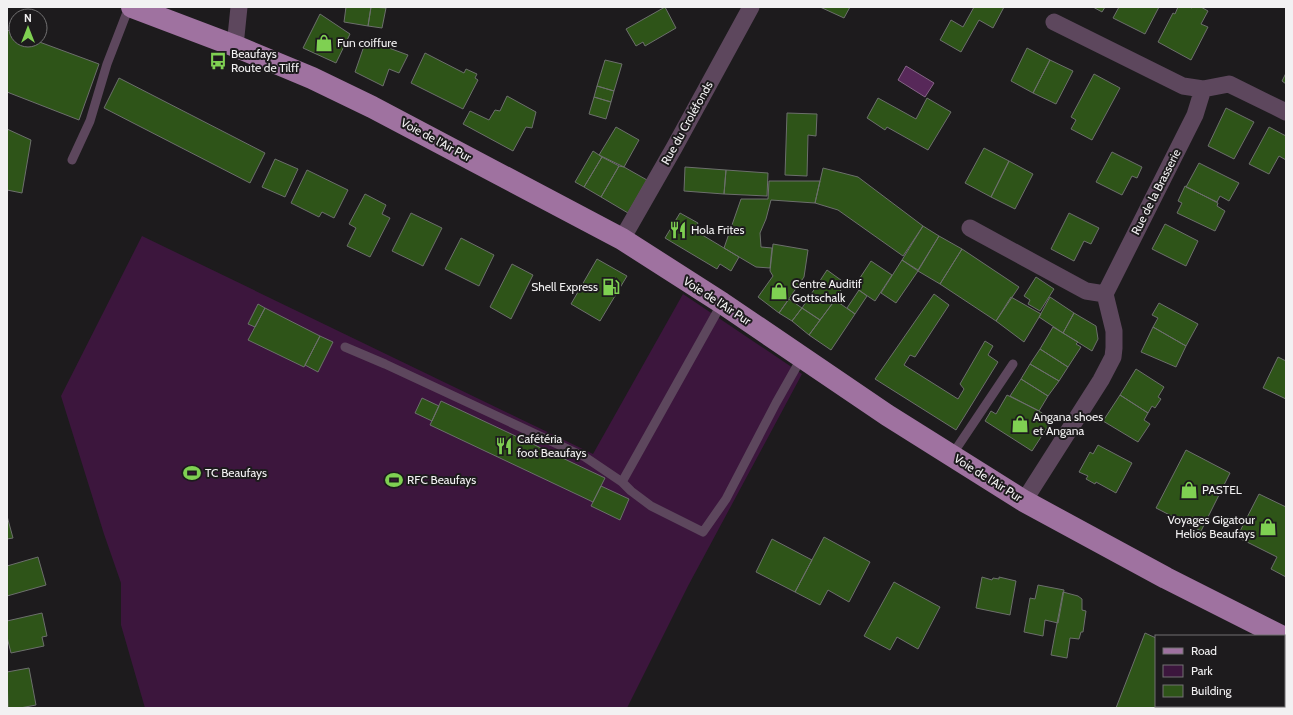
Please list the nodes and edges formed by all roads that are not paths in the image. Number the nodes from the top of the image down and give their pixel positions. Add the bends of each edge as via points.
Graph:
1 (129, 7) edge
2 (132, 7) edge
3 (239, 7) edge
4 (751, 7) edge
5 (1054, 22) dead end
6 (235, 46) junction
7 (1203, 89) junction
8 (1286, 112) edge
9 (72, 160) dead end
10 (970, 228) dead end
11 (622, 238) junction
12 (1105, 294) junction
13 (722, 303) junction
14 (345, 347) dead end
15 (802, 357) junction
16 (1013, 364) dead end
17 (952, 455) junction
18 (622, 482) junction
19 (1024, 501) junction
20 (1278, 635) edge

1 - 9 lane via 107,64 90,121
2 - 6 main road, Voie de l'Air Pur
3 - 6 street
4 - 11 street, Rue du Croléfonds
5 - 7 street via 1184,86
6 - 11 main road, Voie de l'Air Pur via 312,78 372,107
7 - 8 street via 1228,84
7 - 12 street, Rue de la Brasserie via 1195,115
10 - 12 street via 1086,292
11 - 13 main road, Voie de l'Air Pur
12 - 19 street via 1114,331 1113,357
13 - 15 main road, Voie de l'Air Pur
13 - 18 lane
14 - 18 lane via 585,458
15 - 17 main road, Voie de l'Air Pur via 887,415
15 - 18 lane via 726,499 703,532 651,506
16 - 17 lane
17 - 19 main road, Voie de l'Air Pur
19 - 20 main road, Voie de l'Air Pur

